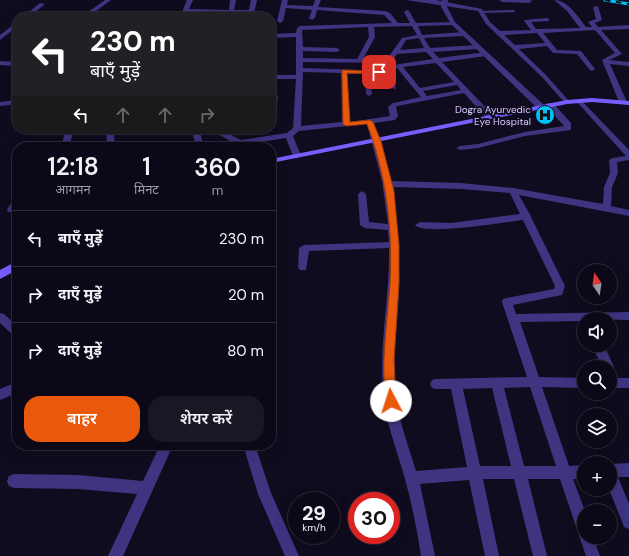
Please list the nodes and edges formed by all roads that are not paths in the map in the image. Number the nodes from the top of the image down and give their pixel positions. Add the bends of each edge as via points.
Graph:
1 (108, 0) edge
2 (115, 0) edge
3 (190, 0) edge
4 (233, 0) edge
5 (254, 0) edge
6 (318, 0) edge
7 (409, 0) edge
8 (502, 0) edge
9 (557, 0) edge
10 (529, 1) dead end
11 (444, 2) edge
12 (284, 3) edge
13 (42, 4) dead end
14 (596, 7) dead end
15 (315, 8) junction
16 (480, 9) junction
17 (514, 11) dead end
18 (32, 12) edge
19 (91, 12) edge
20 (99, 12) edge
21 (185, 12) edge
22 (231, 12) edge
23 (251, 12) edge
24 (407, 12) dead end
25 (312, 18) dead end
26 (344, 18) junction
27 (547, 20) dead end
28 (280, 21) dead end
29 (453, 23) junction
30 (414, 24) junction
31 (396, 25) junction
32 (371, 26) junction
33 (629, 27) edge
34 (12, 28) edge
35 (594, 28) junction
36 (584, 29) junction
37 (536, 31) junction
38 (498, 33) junction
39 (464, 34) junction
40 (299, 35) junction
41 (276, 36) edge
42 (420, 36) junction
43 (0, 38) edge
44 (549, 44) junction
45 (477, 47) junction
46 (515, 48) junction
47 (300, 49) junction
48 (338, 50) dead end
49 (428, 50) junction
50 (394, 52) junction
51 (486, 54) junction
52 (300, 60) junction
53 (437, 60) junction
54 (360, 61) junction
55 (606, 62) junction
56 (0, 63) edge
57 (12, 64) edge
58 (629, 64) edge
59 (400, 66) junction
60 (390, 67) junction
61 (592, 69) dead end
62 (344, 72) junction
63 (367, 72) junction
64 (300, 74) junction
65 (276, 76) edge
66 (458, 83) junction
67 (394, 88) dead end
68 (419, 90) junction
69 (466, 92) junction
70 (369, 94) dead end
71 (425, 98) junction
72 (579, 101) junction
73 (567, 102) junction
74 (626, 102) edge
75 (12, 103) edge
76 (0, 104) edge
77 (550, 105) junction
78 (541, 107) junction
79 (490, 117) junction
80 (370, 122) junction
81 (346, 124) junction
82 (297, 129) junction
83 (222, 134) edge
84 (269, 134) edge
85 (289, 135) junction
86 (268, 138) junction
87 (377, 141) junction
88 (237, 142) edge
89 (254, 142) edge
90 (460, 148) dead end
91 (629, 155) edge
92 (297, 156) junction
93 (629, 158) edge
94 (276, 160) edge
95 (388, 184) junction
96 (513, 191) junction
97 (362, 194) dead end
98 (607, 208) junction
99 (629, 213) edge
100 (526, 216) junction
101 (420, 225) dead end
102 (393, 227) junction
103 (394, 245) junction
104 (303, 267) dead end
105 (12, 268) edge
106 (0, 275) edge
107 (629, 316) edge
108 (0, 317) edge
109 (617, 317) edge
110 (513, 318) junction
111 (577, 318) edge
112 (12, 328) edge
113 (534, 382) junction
114 (496, 383) junction
115 (577, 383) edge
116 (617, 383) edge
117 (629, 383) edge
118 (436, 384) dead end
119 (456, 384) junction
120 (12, 389) edge
121 (0, 395) edge
122 (165, 450) edge
123 (251, 450) edge
124 (629, 470) edge
125 (617, 471) edge
126 (518, 472) junction
127 (564, 472) junction
128 (577, 472) edge
129 (474, 473) junction
130 (412, 478) junction
131 (14, 481) dead end
132 (147, 488) junction
133 (617, 490) edge
134 (577, 510) edge
135 (629, 522) edge
136 (589, 544) edge
137 (115, 556) edge
138 (292, 556) edge
139 (428, 556) edge
140 (492, 556) edge
141 (540, 556) edge
142 (593, 556) edge

1 - 19 street
2 - 20 street
3 - 21 street
4 - 22 street
5 - 23 street
6 - 15 street
7 - 11 street
8 - 10 street
9 - 36 street
11 - 16 street
11 - 29 street via 446,12
12 - 15 street
12 - 28 street
13 - 18 street
14 - 35 street via 600,20 591,21
15 - 25 street
15 - 26 street
16 - 17 lane
16 - 38 street
24 - 30 street
26 - 31 street via 386,13
26 - 32 street
26 - 40 street via 303,28 299,30
27 - 37 street via 528,21
29 - 30 street
29 - 39 street
30 - 31 street
30 - 42 street
31 - 32 street
32 - 54 street via 372,37
33 - 35 street
34 - 43 street
35 - 36 street
35 - 55 street via 619,54 605,59
36 - 37 street
37 - 38 street
37 - 44 street
38 - 46 street
39 - 42 street
39 - 45 street
40 - 41 street
40 - 47 street
42 - 49 street
42 - 50 street via 406,38
44 - 46 street
44 - 61 street via 556,53 579,52
45 - 49 street
45 - 51 street
46 - 73 street
47 - 48 street
47 - 52 street
49 - 50 street
49 - 53 street
50 - 60 street
51 - 53 street
51 - 78 street
52 - 54 street
52 - 64 street
53 - 59 street
53 - 66 street
54 - 60 street
55 - 58 street
55 - 74 street
56 - 57 street
59 - 60 street
59 - 68 street
60 - 63 street
60 - 67 street
62 - 63 street
62 - 64 street
62 - 81 street
63 - 70 street
64 - 65 street
64 - 82 street
66 - 68 street
66 - 69 street
68 - 71 street
69 - 71 street
69 - 79 street
71 - 80 street via 393,105 394,117
72 - 73 main road
72 - 74 main road
72 - 91 street
73 - 77 main road
75 - 76 street
77 - 78 main road
77 - 90 street via 568,128
78 - 79 main road
79 - 87 main road
80 - 81 street
80 - 87 street
81 - 82 street
82 - 85 street
83 - 88 street
84 - 86 street
85 - 86 street
85 - 92 street
86 - 89 street
87 - 92 main road
87 - 95 street
92 - 94 main road
93 - 98 street via 613,160 614,173 608,187
95 - 96 street via 461,186
95 - 102 street
96 - 98 street
96 - 100 street
97 - 102 street via 365,225
98 - 99 street
100 - 101 street via 451,226
100 - 110 street via 560,286 558,292 507,302
102 - 103 street
103 - 104 street via 304,248
103 - 130 street via 389,390 397,432
105 - 106 main road
107 - 109 street
108 - 112 street
110 - 111 street
110 - 113 street
113 - 114 street
113 - 115 street
113 - 127 street
114 - 119 street
114 - 126 street
116 - 117 street
118 - 119 street
119 - 129 street
120 - 121 street
122 - 132 street
123 - 138 street via 265,494
124 - 125 street
126 - 127 street
126 - 129 street
126 - 141 street
127 - 128 street
127 - 134 street
129 - 130 street
129 - 140 street
130 - 139 street
131 - 132 street via 78,482
132 - 137 street
133 - 135 street
136 - 142 street

